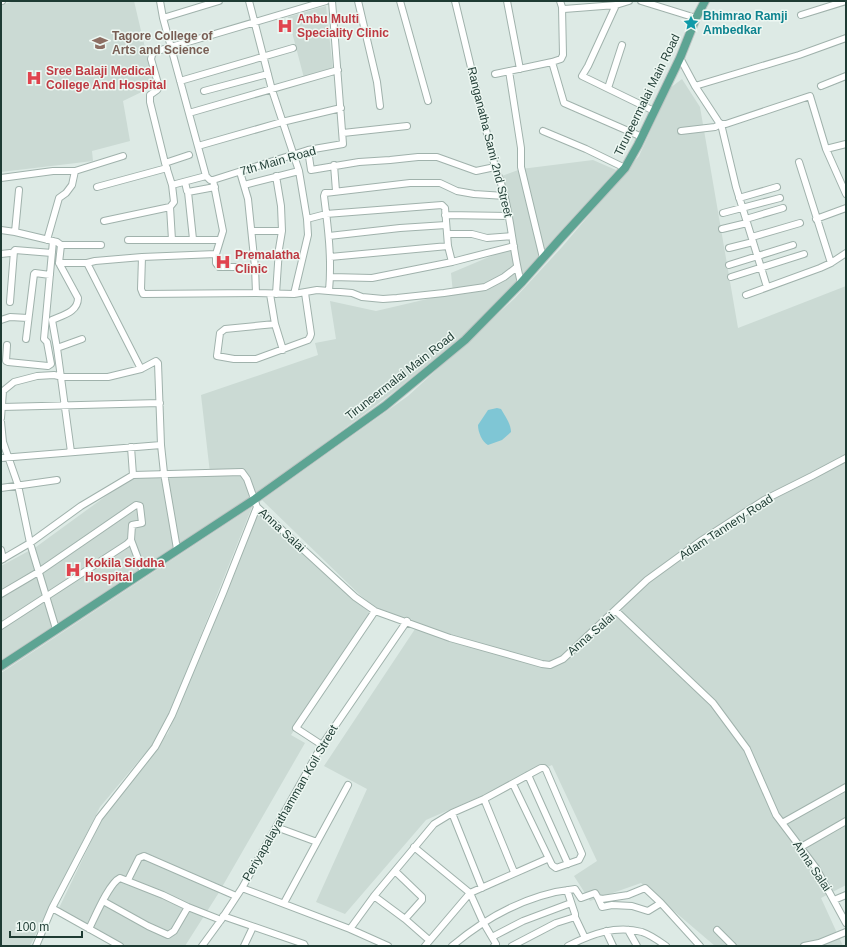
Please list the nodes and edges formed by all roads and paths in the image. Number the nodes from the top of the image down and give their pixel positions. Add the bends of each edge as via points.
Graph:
1 (160, 1) edge
2 (219, 1) edge
3 (249, 1) edge
4 (326, 1) edge
5 (332, 1) edge
6 (358, 1) edge
7 (400, 1) edge
8 (456, 1) edge
9 (507, 1) edge
10 (629, 1) edge
11 (641, 1) edge
12 (705, 1) edge
13 (846, 1) edge
14 (561, 4) edge
15 (600, 4) edge
16 (616, 5) junction
17 (801, 16) dead end
18 (163, 18) junction
19 (696, 18) junction
20 (255, 22) junction
21 (846, 38) edge
22 (622, 45) dead end
23 (171, 47) junction
24 (293, 48) dead end
25 (263, 57) junction
26 (680, 58) junction
27 (552, 62) junction
28 (520, 68) junction
29 (338, 70) junction
30 (509, 71) junction
31 (268, 74) junction
32 (495, 74) dead end
33 (846, 76) edge
34 (180, 81) junction
35 (695, 86) junction
36 (821, 86) dead end
37 (608, 88) junction
38 (272, 90) junction
39 (204, 91) dead end
40 (428, 101) dead end
41 (380, 106) dead end
42 (341, 108) junction
43 (654, 111) junction
44 (189, 113) junction
45 (282, 122) junction
46 (721, 124) junction
47 (407, 126) dead end
48 (543, 131) dead end
49 (681, 131) dead end
50 (343, 133) junction
51 (642, 138) junction
52 (846, 144) edge
53 (198, 146) junction
54 (826, 149) junction
55 (308, 150) junction
56 (189, 155) dead end
57 (293, 155) junction
58 (123, 156) dead end
59 (798, 162) dead end
60 (166, 165) junction
61 (334, 165) junction
62 (495, 167) junction
63 (625, 168) junction
64 (75, 171) junction
65 (299, 171) junction
66 (240, 172) junction
67 (206, 176) junction
68 (276, 176) junction
69 (843, 177) edge
70 (1, 178) edge
71 (213, 180) junction
72 (184, 182) junction
73 (172, 185) junction
74 (244, 185) junction
75 (97, 187) dead end
76 (215, 187) junction
77 (777, 187) dead end
78 (19, 190) dead end
79 (336, 191) junction
80 (188, 192) junction
81 (846, 194) edge
82 (505, 196) junction
83 (740, 198) junction
84 (780, 198) dead end
85 (170, 207) junction
86 (783, 208) dead end
87 (846, 208) edge
88 (743, 209) junction
89 (723, 213) dead end
90 (326, 214) junction
91 (445, 215) junction
92 (509, 216) junction
93 (307, 219) junction
94 (816, 219) junction
95 (104, 221) dead end
96 (747, 221) junction
97 (800, 223) dead end
98 (446, 225) junction
99 (722, 229) dead end
100 (1, 230) edge
101 (252, 231) junction
102 (282, 231) junction
103 (15, 232) junction
104 (447, 234) junction
105 (329, 236) junction
106 (512, 236) junction
107 (193, 239) junction
108 (752, 239) junction
109 (50, 240) junction
110 (128, 240) dead end
111 (172, 240) junction
112 (220, 240) junction
113 (101, 244) dead end
114 (61, 245) junction
115 (793, 245) dead end
116 (448, 246) junction
117 (514, 246) junction
118 (729, 248) dead end
119 (846, 253) edge
120 (1, 254) edge
121 (10, 254) dead end
122 (52, 254) junction
123 (216, 254) junction
124 (804, 254) dead end
125 (142, 257) junction
126 (330, 257) junction
127 (758, 257) junction
128 (543, 258) junction
129 (452, 262) junction
130 (59, 263) junction
131 (87, 263) junction
132 (831, 263) junction
133 (729, 265) dead end
134 (517, 267) junction
135 (255, 268) junction
136 (761, 268) junction
137 (50, 275) junction
138 (331, 277) junction
139 (731, 277) dead end
140 (521, 283) junction
141 (767, 287) junction
142 (329, 291) junction
143 (256, 293) junction
144 (305, 293) junction
145 (273, 294) junction
146 (294, 294) junction
147 (746, 294) dead end
148 (10, 302) dead end
149 (28, 318) junction
150 (1, 320) edge
151 (275, 324) junction
152 (26, 339) dead end
153 (82, 339) dead end
154 (7, 345) dead end
155 (57, 348) junction
156 (283, 350) junction
157 (141, 369) junction
158 (60, 376) junction
159 (2, 391) edge
160 (160, 403) junction
161 (64, 406) junction
162 (2, 407) edge
163 (1, 418) edge
164 (1, 422) edge
165 (161, 445) junction
166 (131, 447) junction
167 (71, 452) junction
168 (1, 458) edge
169 (8, 458) junction
170 (846, 458) edge
171 (164, 473) junction
172 (133, 474) junction
173 (57, 480) dead end
174 (18, 485) junction
175 (1, 488) edge
176 (256, 503) junction
177 (131, 540) junction
178 (30, 543) junction
179 (177, 549) junction
180 (1, 550) edge
181 (2, 559) edge
182 (40, 571) junction
183 (144, 572) junction
184 (1, 594) edge
185 (47, 596) junction
186 (375, 610) junction
187 (615, 610) junction
188 (407, 622) junction
189 (1, 626) edge
190 (56, 629) junction
191 (1, 666) edge
192 (322, 744) junction
193 (528, 775) junction
194 (513, 784) junction
195 (348, 785) dead end
196 (846, 787) edge
197 (484, 799) junction
198 (452, 813) junction
199 (846, 821) edge
200 (782, 823) junction
201 (276, 827) junction
202 (317, 842) junction
203 (414, 847) junction
204 (801, 847) junction
205 (547, 858) junction
206 (568, 864) junction
207 (395, 871) junction
208 (514, 872) junction
209 (128, 880) junction
210 (242, 888) junction
211 (482, 888) junction
212 (567, 890) junction
213 (470, 893) junction
214 (846, 895) edge
215 (236, 896) junction
216 (374, 896) junction
217 (598, 898) junction
218 (834, 900) junction
219 (103, 901) junction
220 (661, 902) junction
221 (284, 903) junction
222 (572, 903) junction
223 (188, 907) junction
224 (52, 908) junction
225 (575, 917) junction
226 (222, 918) junction
227 (406, 919) junction
228 (483, 922) junction
229 (846, 923) edge
230 (253, 927) junction
231 (89, 929) junction
232 (350, 929) junction
233 (628, 930) junction
234 (717, 930) dead end
235 (606, 931) junction
236 (846, 932) edge
237 (492, 936) junction
238 (585, 938) junction
239 (429, 940) junction
240 (495, 945) edge
241 (37, 946) edge
242 (120, 946) edge
243 (202, 946) edge
244 (243, 946) edge
245 (305, 946) edge
246 (388, 946) edge
247 (424, 946) edge
248 (452, 946) edge
249 (512, 946) edge
250 (568, 946) edge
251 (613, 946) edge
252 (637, 946) edge
253 (666, 946) edge
254 (700, 946) edge
255 (733, 946) edge
256 (804, 946) edge

1 - 18 street
2 - 18 street
3 - 20 street
4 - 20 street
5 - 29 street
6 - 41 street
7 - 40 street
8 - 62 street, Ranganatha Sami 2nd Street
9 - 28 street
10 - 16 street
11 - 19 street
12 - 19 main road, Tiruneermalai Main Road
13 - 17 street
14 - 15 street via 564,9
14 - 27 street via 563,55 561,59
15 - 16 street
16 - 37 street via 582,76
18 - 23 street
19 - 26 main road, Tiruneermalai Main Road
20 - 23 street
20 - 25 street
21 - 35 street
22 - 37 street
23 - 34 street
23 - 60 street via 154,52 151,59 158,87 150,95 150,102
24 - 25 street
25 - 31 street
25 - 34 street
26 - 35 street
26 - 43 main road, Tiruneermalai Main Road
27 - 28 street
27 - 51 street via 564,103
28 - 30 street
29 - 38 street
29 - 42 street
30 - 32 street
30 - 128 street via 521,148 521,167
31 - 38 street
31 - 39 street
33 - 36 street
34 - 44 street
35 - 46 street
37 - 43 street
38 - 44 street
38 - 45 street
42 - 45 street
42 - 50 street
43 - 51 main road, Tiruneermalai Main Road
44 - 53 street
45 - 53 street
45 - 57 street
46 - 49 street
46 - 54 street via 810,96
46 - 83 street
47 - 50 street
48 - 63 street
50 - 55 street, 7th Main Road via 343,144
51 - 63 main road, Tiruneermalai Main Road
52 - 54 street
53 - 67 street
54 - 69 street
55 - 57 street, 7th Main Road
55 - 61 street via 312,170
56 - 60 street
57 - 65 street
57 - 66 street, 7th Main Road
58 - 64 street
59 - 94 street
60 - 73 street
60 - 75 street
61 - 62 street via 437,157 476,171
61 - 79 street
62 - 82 street, Ranganatha Sami 2nd Street
63 - 128 main road, Tiruneermalai Main Road
64 - 70 street via 53,171
64 - 109 street via 72,184 66,194 59,198
65 - 68 street
65 - 93 street
66 - 71 street, 7th Main Road
66 - 74 street
67 - 71 street
67 - 72 street
68 - 74 street
68 - 102 street
69 - 81 street
71 - 76 street
72 - 73 street
72 - 80 street
73 - 85 street via 174,202
74 - 101 street
76 - 80 street
76 - 112 street via 223,231
77 - 83 street
78 - 103 street
79 - 82 street via 410,183 440,183 457,191
79 - 90 street via 327,192 324,196
80 - 107 street
82 - 92 street, Ranganatha Sami 2nd Street
83 - 88 street
84 - 88 street
85 - 95 street
85 - 111 street
86 - 96 street
87 - 94 street
88 - 89 street
88 - 96 street
90 - 91 street via 442,205 445,208
90 - 93 street
90 - 105 street
91 - 92 street
91 - 98 street
92 - 106 street, Ranganatha Sami 2nd Street
93 - 146 street via 308,235
94 - 132 street
96 - 99 street
96 - 108 street
97 - 108 street
98 - 104 street
98 - 105 street
100 - 103 street
101 - 102 street
101 - 135 street
102 - 145 street
103 - 109 street
104 - 106 street via 472,234 487,238
104 - 116 street
105 - 126 street
106 - 117 street, Ranganatha Sami 2nd Street
107 - 111 street
107 - 112 street
108 - 118 street
108 - 127 street
109 - 114 street
109 - 122 street
110 - 111 street
112 - 123 street
113 - 114 street
114 - 130 street
115 - 127 street
116 - 126 street
116 - 129 street
117 - 129 street
117 - 134 street, Ranganatha Sami 2nd Street
119 - 132 street
120 - 121 street
122 - 137 street
122 - 148 street via 14,251
123 - 125 street
123 - 135 street via 216,263 219,267
124 - 136 street
125 - 131 street
125 - 143 street via 140,289 143,294
126 - 138 street
127 - 133 street
127 - 136 street
128 - 140 main road, Tiruneermalai Main Road
129 - 138 street via 372,278
130 - 131 street
130 - 155 street via 75,291 78,303 76,308 52,320
131 - 157 street
132 - 141 street
134 - 140 street, Ranganatha Sami 2nd Street
134 - 142 street via 485,287 444,293 383,299
135 - 143 street
136 - 139 street
136 - 141 street
137 - 149 street via 34,274
137 - 154 street via 44,339 47,342 51,364 48,366 8,362
138 - 142 street
140 - 176 main road, Tiruneermalai Main Road via 466,340 391,401
141 - 147 street
142 - 144 street
143 - 145 street
144 - 146 street
144 - 156 street via 310,337
145 - 146 street
145 - 151 street
149 - 150 street via 10,317
149 - 152 street
151 - 156 street
151 - 156 street via 222,330 217,356 247,360
153 - 155 street
155 - 158 street
157 - 158 street via 108,377
157 - 160 street via 156,361 158,363
158 - 159 street via 37,376 14,382
158 - 161 street
159 - 162 street
160 - 161 street
160 - 165 street
161 - 162 street
161 - 167 street
162 - 163 street
164 - 169 street
165 - 166 street
165 - 171 street
166 - 167 street
166 - 172 street
167 - 169 street
168 - 169 street
169 - 174 street
170 - 187 street, Adam Tannery Road via 764,500 702,540 647,580
171 - 172 street
171 - 176 street via 242,472 247,478
171 - 179 street
172 - 178 street via 81,506
173 - 174 street
174 - 175 street
174 - 178 street
176 - 179 main road, Tiruneermalai Main Road
176 - 186 street, Anna Salai via 350,592
176 - 224 street via 223,593 172,715 155,747 99,818
177 - 182 street via 132,525 142,523 138,504
177 - 183 street
177 - 185 street
178 - 181 street
178 - 182 street
179 - 183 main road, Tiruneermalai Main Road
180 - 181 street
182 - 184 street
182 - 185 street
183 - 190 main road, Tiruneermalai Main Road
185 - 189 street
185 - 190 street
186 - 188 street, Anna Salai
186 - 192 street via 296,728
187 - 188 street, Anna Salai via 563,659 550,664 542,664 450,638
187 - 200 street, Anna Salai via 714,703 747,750
188 - 192 street, Periyapalayathamman Koil Street
190 - 191 main road, Tiruneermalai Main Road
192 - 201 street, Periyapalayathamman Koil Street
193 - 194 street
193 - 206 street
193 - 206 street via 541,768 546,770 582,854 579,860
194 - 197 street
194 - 205 street
195 - 202 street
196 - 200 street
197 - 198 street
197 - 208 street
198 - 203 street via 434,824
198 - 211 street
199 - 204 street
200 - 204 street, Anna Salai
201 - 202 street
201 - 210 street, Periyapalayathamman Koil Street
202 - 221 street
203 - 207 street
203 - 213 street
204 - 218 street, Anna Salai
205 - 206 street via 554,867
205 - 208 street
207 - 216 street
207 - 227 street via 422,897
208 - 211 street
209 - 215 street via 139,858 144,856
209 - 219 street via 116,880
209 - 223 street
210 - 215 street, Periyapalayathamman Koil Street
210 - 221 street
211 - 213 street
212 - 217 street via 576,889 581,898 595,893
212 - 222 street
212 - 228 street via 536,897
213 - 228 street
213 - 239 street
214 - 218 street
215 - 226 street, Periyapalayathamman Koil Street
216 - 227 street
216 - 232 street
217 - 220 street via 628,895 645,888
217 - 220 street via 602,907 632,906 648,911
218 - 229 street, Anna Salai
219 - 223 street via 168,935 174,931
219 - 231 street
220 - 254 street
221 - 232 street
222 - 225 street
222 - 237 street via 523,921
223 - 226 street
224 - 231 street
224 - 241 street
225 - 238 street
225 - 249 street via 556,923
226 - 230 street
226 - 243 street, Periyapalayathamman Koil Street
227 - 239 street
228 - 237 street
228 - 248 street
230 - 244 street
230 - 245 street
231 - 242 street
232 - 246 street
233 - 235 street
233 - 252 street
233 - 253 street via 653,936
234 - 255 street
235 - 238 street
235 - 251 street
236 - 256 street
237 - 240 street
238 - 250 street
239 - 247 street

